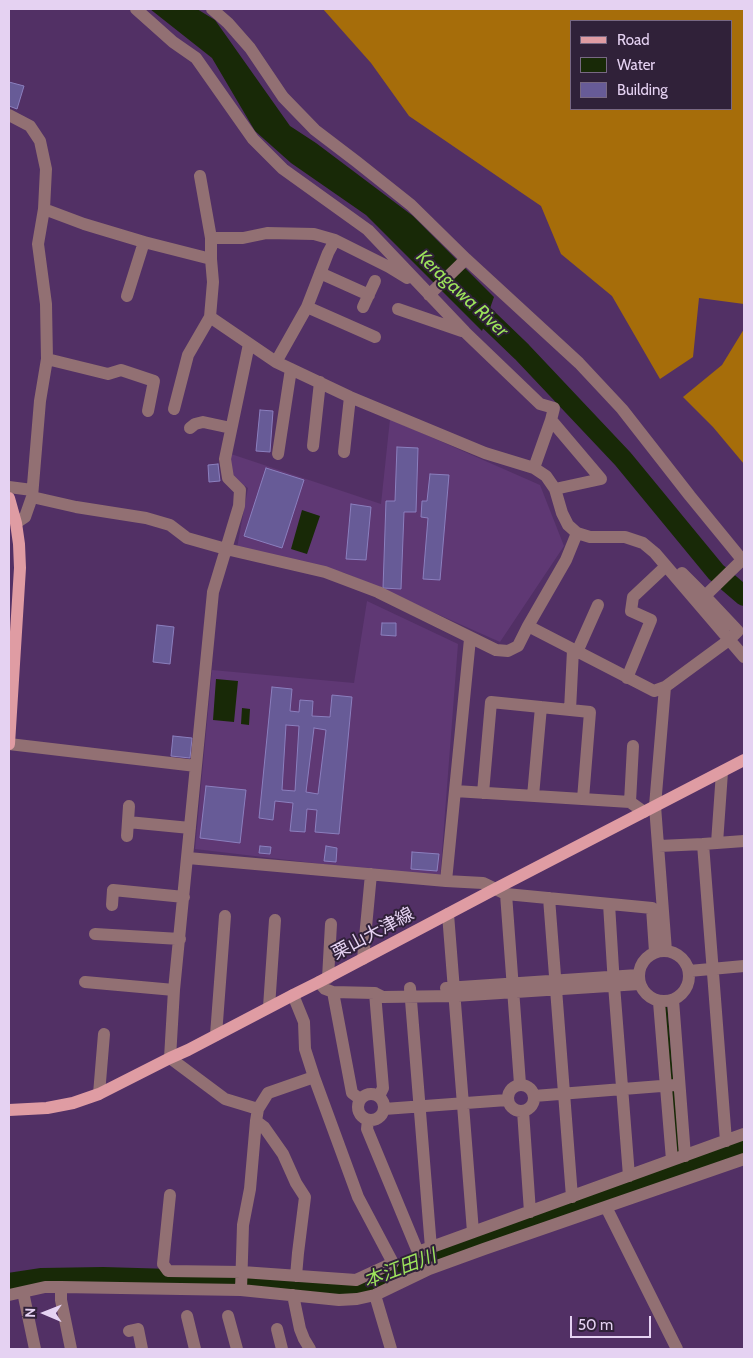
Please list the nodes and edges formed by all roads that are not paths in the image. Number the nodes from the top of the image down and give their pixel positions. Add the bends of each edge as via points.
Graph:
1 (136, 9) edge
2 (212, 9) edge
3 (9, 115) edge
4 (200, 176) dead end
5 (44, 210) junction
6 (211, 238) junction
7 (335, 240) junction
8 (144, 242) junction
9 (211, 259) junction
10 (463, 262) junction
11 (320, 273) junction
12 (375, 281) dead end
13 (425, 291) junction
14 (369, 295) junction
15 (127, 296) dead end
16 (307, 307) junction
17 (363, 307) dead end
18 (398, 309) dead end
19 (210, 316) junction
20 (465, 332) junction
21 (375, 337) dead end
22 (249, 344) junction
23 (47, 359) junction
24 (276, 362) junction
25 (291, 368) junction
26 (320, 382) junction
27 (350, 397) junction
28 (174, 408) dead end
29 (148, 411) dead end
30 (550, 420) junction
31 (190, 428) dead end
32 (231, 428) junction
33 (313, 446) dead end
34 (344, 452) dead end
35 (278, 454) dead end
36 (534, 468) junction
37 (9, 487) edge
38 (555, 489) junction
39 (32, 493) junction
40 (9, 498) edge
41 (16, 523) junction
42 (577, 533) junction
43 (226, 549) junction
44 (655, 553) junction
45 (741, 563) edge
46 (666, 566) junction
47 (708, 594) junction
48 (598, 605) dead end
49 (528, 626) junction
50 (744, 628) edge
51 (470, 639) junction
52 (729, 640) junction
53 (575, 651) junction
54 (744, 657) edge
55 (11, 663) edge
56 (627, 678) junction
57 (665, 688) junction
58 (541, 707) junction
59 (570, 710) junction
60 (9, 744) edge
61 (633, 746) dead end
62 (744, 760) edge
63 (196, 766) junction
64 (722, 772) junction
65 (455, 791) junction
66 (483, 793) junction
67 (533, 796) junction
68 (583, 799) junction
69 (630, 802) junction
70 (129, 806) dead end
71 (649, 809) junction
72 (128, 822) junction
73 (190, 828) junction
74 (127, 836) dead end
75 (744, 841) edge
76 (716, 843) junction
77 (703, 844) junction
78 (659, 846) junction
79 (188, 858) junction
80 (371, 874) junction
81 (446, 881) junction
82 (500, 892) junction
83 (184, 897) junction
84 (549, 898) junction
85 (609, 904) junction
86 (112, 905) dead end
87 (448, 914) junction
88 (225, 916) dead end
89 (275, 920) dead end
90 (331, 924) dead end
91 (95, 934) dead end
92 (180, 938) junction
93 (661, 951) junction
94 (363, 959) junction
95 (744, 966) edge
96 (713, 973) junction
97 (689, 974) junction
98 (744, 974) edge
99 (639, 979) junction
100 (324, 980) junction
101 (613, 981) junction
102 (85, 982) dead end
103 (556, 984) junction
104 (513, 988) junction
105 (174, 990) junction
106 (333, 992) junction
107 (410, 992) junction
108 (454, 992) junction
109 (375, 993) junction
110 (293, 994) junction
111 (674, 1000) junction
112 (659, 1002) junction
113 (269, 1007) junction
114 (104, 1034) dead end
115 (216, 1035) junction
116 (170, 1058) junction
117 (314, 1077) junction
118 (520, 1084) junction
119 (673, 1085) junction
120 (622, 1089) junction
121 (99, 1094) junction
122 (564, 1094) junction
123 (379, 1096) junction
124 (534, 1096) junction
125 (360, 1099) junction
126 (508, 1100) junction
127 (463, 1103) junction
128 (420, 1106) junction
129 (384, 1109) junction
130 (9, 1110) edge
131 (523, 1111) junction
132 (257, 1115) junction
133 (368, 1120) junction
134 (744, 1134) edge
135 (726, 1141) junction
136 (685, 1156) junction
137 (744, 1159) edge
138 (672, 1160) junction
139 (629, 1176) junction
140 (170, 1195) dead end
141 (572, 1196) junction
142 (606, 1207) junction
143 (530, 1212) junction
144 (474, 1232) junction
145 (431, 1248) junction
146 (242, 1272) junction
147 (296, 1276) junction
148 (61, 1287) junction
149 (241, 1290) junction
150 (22, 1292) junction
151 (9, 1295) edge
152 (293, 1295) junction
153 (375, 1295) junction
154 (187, 1316) dead end
155 (228, 1316) dead end
156 (277, 1329) dead end
157 (128, 1331) dead end
158 (35, 1349) edge
159 (71, 1349) edge
160 (142, 1349) edge
161 (195, 1349) edge
162 (236, 1349) edge
163 (282, 1349) edge
164 (310, 1349) edge
165 (391, 1349) edge
166 (677, 1349) edge

1 - 13 street via 196,58 259,145 284,169 368,230
2 - 10 street via 250,48 284,97 315,130 410,205
3 - 5 street via 30,126 40,141 46,169
4 - 6 street
5 - 8 street
5 - 23 street via 38,244 46,304
6 - 7 street via 243,238 268,233 314,234
6 - 9 street
7 - 11 street
7 - 13 street via 389,267
8 - 9 street
8 - 15 street
9 - 19 street
10 - 13 street
10 - 45 street via 579,363 622,409
11 - 14 street
11 - 16 street
12 - 14 street
13 - 20 street
14 - 17 street
16 - 21 street
16 - 24 street
18 - 20 street
19 - 22 street
19 - 28 street via 188,355
20 - 30 street via 540,404 554,408
22 - 24 street
22 - 32 street
23 - 29 street via 108,374 121,370 154,381
23 - 39 street
24 - 25 street
25 - 26 street
25 - 35 street
26 - 27 street
26 - 33 street
27 - 34 street
27 - 36 street via 485,454
30 - 36 street
30 - 38 street via 601,480
31 - 32 street via 203,422
32 - 43 street via 225,458 228,478 240,490 239,506
36 - 38 street via 546,476
37 - 39 street
38 - 42 street via 568,525
39 - 41 street via 25,517
39 - 43 street via 76,507 146,518 170,525 187,538
40 - 41 main road
41 - 55 main road via 20,568
42 - 44 street via 590,537 625,537 643,543
42 - 49 street via 566,560
43 - 51 street via 325,572 378,592
43 - 63 street via 213,592
44 - 46 street
44 - 47 street via 661,551
45 - 47 street
46 - 52 street
46 - 56 street via 633,597 631,611 651,620
47 - 50 street
47 - 52 street via 738,631
48 - 53 street
49 - 51 street via 518,646 508,651 496,650
49 - 53 street
51 - 65 street
52 - 54 street
52 - 57 street
53 - 56 street
53 - 59 street
55 - 60 main road
56 - 57 street via 654,692
57 - 71 street
58 - 59 street
58 - 66 street via 491,702
58 - 67 street
59 - 68 street via 590,712
60 - 63 street
61 - 69 street
62 - 64 main road, 栗山大津線
63 - 73 street
64 - 71 main road, 栗山大津線
64 - 76 street
65 - 66 street
65 - 81 street
66 - 67 street
67 - 68 street
68 - 69 street
69 - 71 street
70 - 72 street
71 - 78 street
71 - 82 main road, 栗山大津線
72 - 73 street
72 - 74 street
73 - 79 street
75 - 76 street
76 - 77 street
77 - 78 street
77 - 96 street
78 - 93 street
79 - 80 street
79 - 83 street
80 - 81 street
80 - 94 street
81 - 82 street via 483,883
82 - 84 street
82 - 87 main road, 栗山大津線
82 - 104 street
83 - 86 street via 113,890
83 - 92 street
84 - 85 street
84 - 103 street
85 - 93 street via 652,908
85 - 101 street
87 - 94 main road, 栗山大津線
87 - 108 street
88 - 115 street
89 - 113 street
90 - 100 street
91 - 92 street
92 - 105 street
93 - 97 street via 681,957
93 - 99 street via 643,961
94 - 100 main road, 栗山大津線
95 - 96 street
96 - 97 street
96 - 98 street
96 - 135 street
97 - 111 street via 688,985
99 - 101 street
99 - 112 street via 647,995
100 - 106 street via 325,989
100 - 110 main road, 栗山大津線
101 - 103 street
101 - 120 street
102 - 105 street
103 - 104 street
103 - 122 street
104 - 108 street
104 - 118 street
105 - 116 street
106 - 109 street
106 - 125 street via 352,1093
107 - 108 street
107 - 109 street via 382,997
107 - 128 street
108 - 127 street
109 - 123 street via 382,1088
110 - 113 main road, 栗山大津線
110 - 117 street via 304,1022 305,1049
111 - 112 street
111 - 119 street
112 - 119 street
113 - 115 main road, 栗山大津線
114 - 121 street
115 - 116 main road, 栗山大津線
116 - 121 main road, 栗山大津線
116 - 132 street via 225,1099
117 - 132 street via 268,1093
117 - 147 street via 358,1197 393,1263 356,1280
118 - 124 street via 531,1089
118 - 126 street via 510,1089
119 - 120 street
119 - 136 street
119 - 138 street
120 - 122 street
120 - 139 street
121 - 130 main road, 栗山大津線 via 47,1108
122 - 124 street
122 - 141 street
123 - 125 street via 368,1094
123 - 129 street
124 - 131 street via 530,1108
125 - 133 street via 359,1112
126 - 127 street
126 - 131 street via 515,1110
127 - 128 street
127 - 144 street
128 - 129 street
128 - 145 street
129 - 133 street via 377,1119
131 - 143 street
132 - 146 street via 243,1225
132 - 147 street via 283,1154 305,1197
133 - 145 street via 367,1129 418,1252
134 - 135 street
135 - 136 street
136 - 138 street
137 - 142 street
138 - 139 street
139 - 141 street
140 - 146 street via 162,1264 168,1271
141 - 143 street
142 - 153 street via 428,1269
142 - 166 street
143 - 144 street
144 - 145 street
146 - 147 street
146 - 149 street
148 - 149 street
148 - 150 street
148 - 159 street
149 - 152 street
150 - 151 street
150 - 158 street
152 - 153 street via 357,1300
152 - 164 street via 300,1329
153 - 165 street
154 - 161 street
155 - 162 street
156 - 163 street
157 - 160 street via 138,1328

